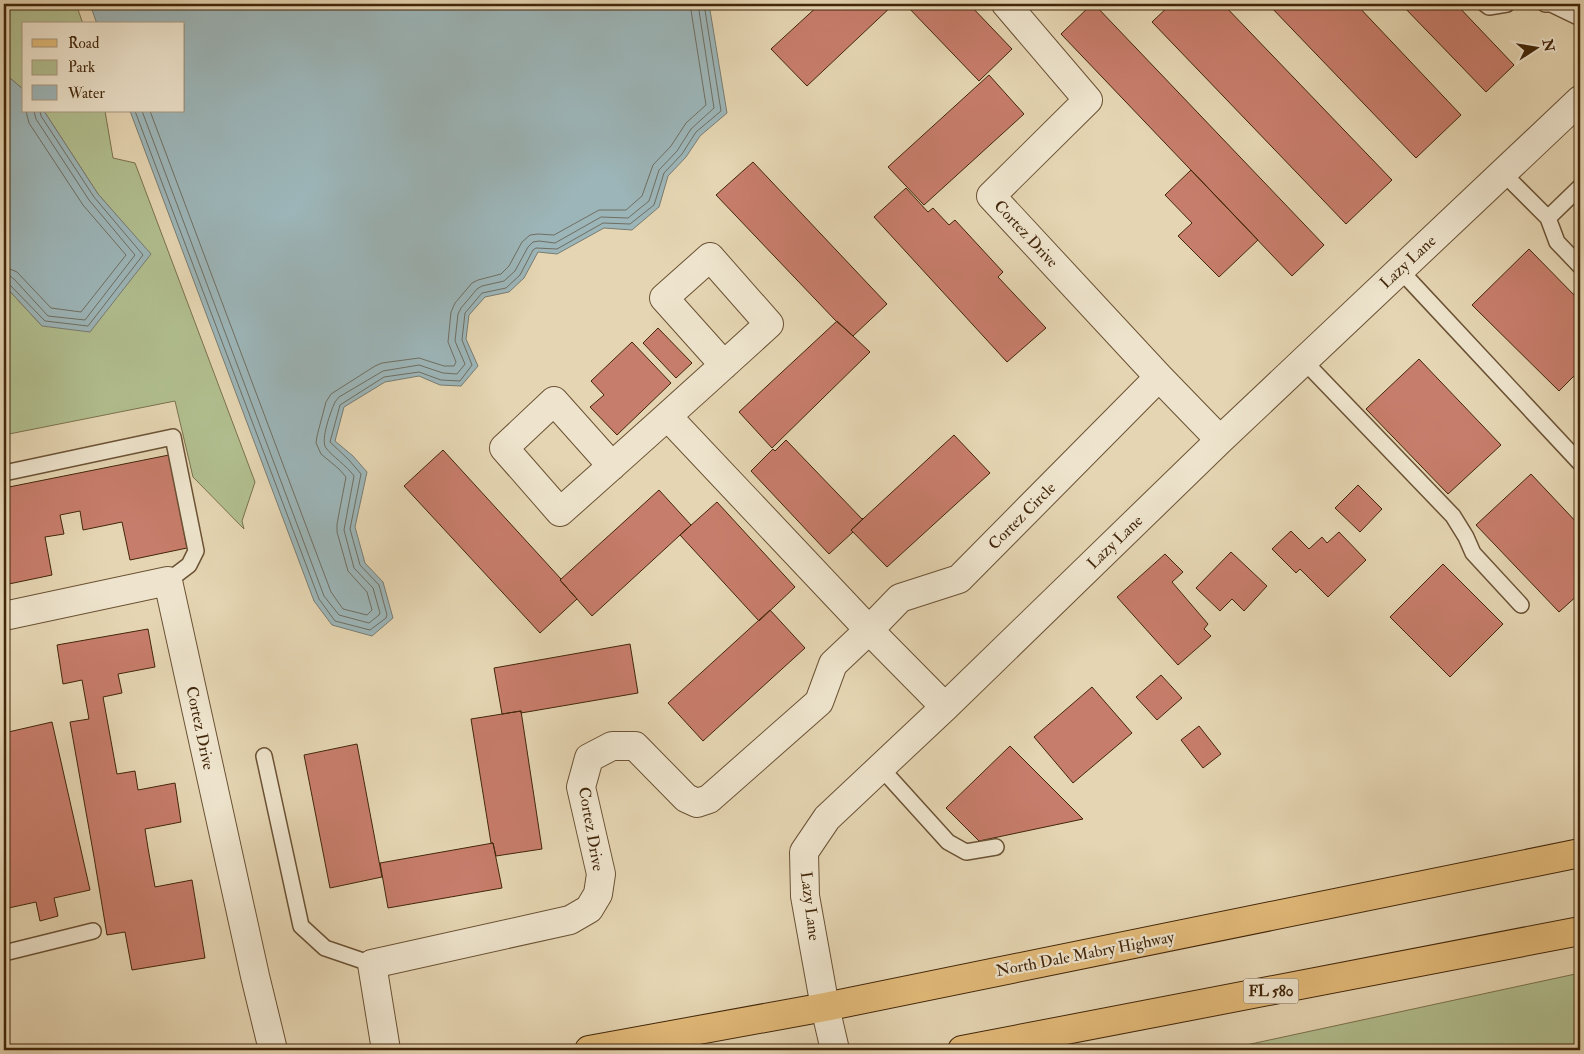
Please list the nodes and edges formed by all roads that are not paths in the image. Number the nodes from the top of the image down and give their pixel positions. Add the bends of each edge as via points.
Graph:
1 (1006, 4) edge
2 (1485, 4) edge
3 (1507, 4) edge
4 (1545, 4) edge
5 (1580, 18) edge
6 (1580, 100) edge
7 (1503, 172) junction
8 (1580, 187) edge
9 (1548, 218) junction
10 (1580, 266) edge
11 (1400, 270) junction
12 (1304, 361) junction
13 (724, 365) dead end
14 (1159, 377) junction
15 (668, 416) junction
16 (1220, 440) junction
17 (1580, 464) edge
18 (612, 466) dead end
19 (4, 473) edge
20 (168, 581) junction
21 (1521, 605) dead end
22 (4, 616) edge
23 (869, 630) junction
24 (945, 707) junction
25 (264, 756) dead end
26 (881, 768) junction
27 (996, 847) dead end
28 (1580, 854) edge
29 (93, 931) dead end
30 (1580, 931) edge
31 (4, 954) edge
32 (372, 964) junction
33 (826, 1007) junction
34 (273, 1050) edge
35 (386, 1050) edge
36 (588, 1050) edge
37 (835, 1050) edge
38 (962, 1050) edge

1 - 14 street, Cortez Drive via 1088,100 991,196
2 - 3 lane via 1489,7
4 - 5 lane
6 - 7 street, Lazy Lane
7 - 9 lane
7 - 11 street, Lazy Lane
8 - 9 lane
9 - 10 lane via 1557,242
11 - 12 street, Lazy Lane
11 - 17 lane
12 - 16 street, Lazy Lane
12 - 21 lane via 1453,516 1472,552
13 - 15 street
14 - 16 street, Cortez Drive
14 - 23 street, Cortez Circle via 959,579 900,598
15 - 18 street
15 - 23 street
16 - 24 street, Lazy Lane
19 - 20 lane via 173,437 196,551 189,565
20 - 22 street
20 - 34 street, Cortez Drive
23 - 24 street
23 - 32 street, Cortez Drive via 833,664 819,702 709,799 697,803 686,798 635,746 612,746 589,758 581,787 600,874 598,894 588,909 570,920
24 - 26 street, Lazy Lane
25 - 32 lane via 300,926 325,948
26 - 27 lane via 948,842 966,852
26 - 33 street, Lazy Lane via 827,818 804,852 806,896
28 - 33 main road, North Dale Mabry Highway
29 - 31 lane
30 - 38 main road, FL 580
32 - 35 street
33 - 36 main road, North Dale Mabry Highway
33 - 37 street, Lazy Lane

